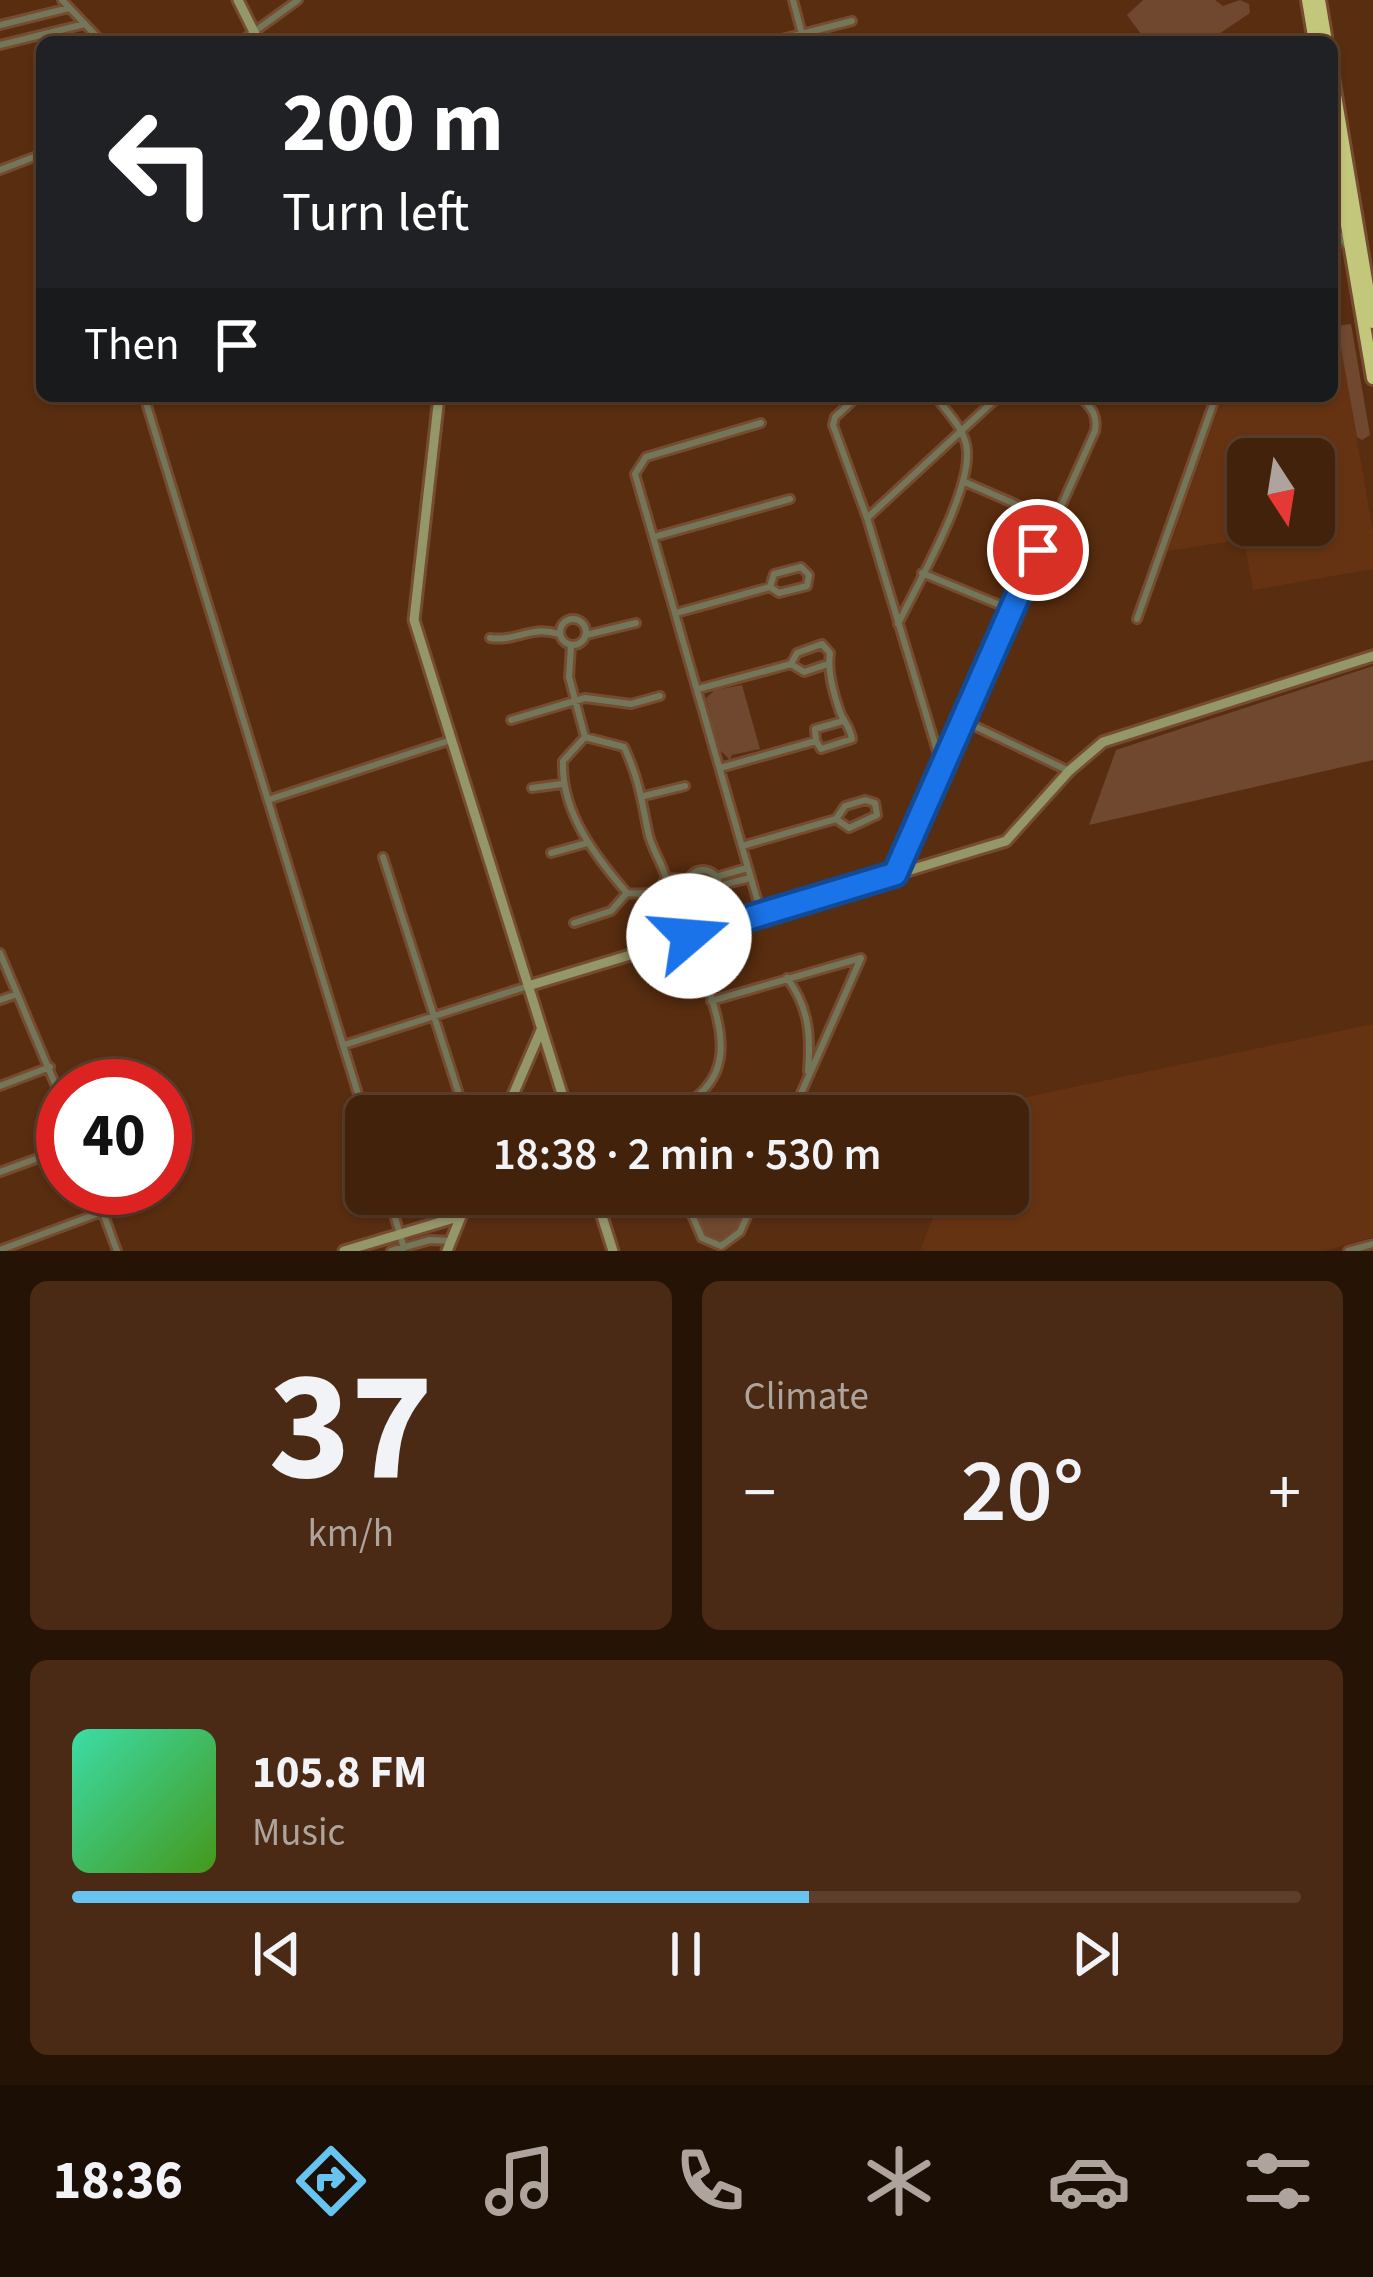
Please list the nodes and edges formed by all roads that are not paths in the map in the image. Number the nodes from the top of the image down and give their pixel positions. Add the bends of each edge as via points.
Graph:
1 (62, 0) edge
2 (238, 0) edge
3 (298, 0) edge
4 (793, 0) edge
5 (1308, 0) edge
6 (1319, 0) edge
7 (69, 8) junction
8 (852, 21) dead end
9 (85, 24) junction
10 (0, 25) edge
11 (36, 36) edge
12 (36, 36) edge
13 (96, 36) edge
14 (256, 36) edge
15 (257, 36) edge
16 (802, 36) edge
17 (811, 36) edge
18 (1314, 36) edge
19 (1325, 36) edge
20 (0, 45) edge
21 (1338, 113) edge
22 (36, 156) edge
23 (0, 170) edge
24 (1338, 172) edge
25 (1344, 207) junction
26 (1338, 224) edge
27 (1338, 233) edge
28 (1352, 255) junction
29 (1373, 322) edge
30 (1373, 378) edge
31 (146, 402) edge
32 (438, 402) edge
33 (851, 402) edge
34 (939, 402) edge
35 (993, 402) edge
36 (1086, 402) edge
37 (1214, 402) edge
38 (760, 423) dead end
39 (962, 433) junction
40 (965, 482) junction
41 (790, 499) dead end
42 (867, 518) junction
43 (1052, 520) junction
44 (654, 537) junction
45 (922, 573) junction
46 (770, 587) junction
47 (1012, 610) junction
48 (676, 613) junction
49 (1137, 619) dead end
50 (636, 623) dead end
51 (898, 624) junction
52 (560, 634) junction
53 (586, 635) junction
54 (490, 638) dead end
55 (571, 646) junction
56 (1373, 656) edge
57 (791, 664) junction
58 (826, 665) junction
59 (697, 689) junction
60 (660, 696) dead end
61 (574, 701) junction
62 (511, 720) dead end
63 (843, 721) junction
64 (964, 721) junction
65 (585, 737) junction
66 (451, 740) junction
67 (815, 741) junction
68 (942, 767) junction
69 (720, 768) junction
70 (1069, 771) junction
71 (562, 784) junction
72 (686, 786) dead end
73 (532, 788) dead end
74 (644, 796) junction
75 (268, 800) junction
76 (836, 819) junction
77 (587, 843) junction
78 (742, 846) junction
79 (551, 853) dead end
80 (383, 856) dead end
81 (746, 868) junction
82 (895, 874) junction
83 (666, 878) junction
84 (750, 878) junction
85 (717, 881) junction
86 (688, 884) junction
87 (659, 889) junction
88 (627, 893) junction
89 (760, 913) junction
90 (574, 923) dead end
91 (689, 936) junction
92 (0, 953) edge
93 (787, 978) junction
94 (528, 986) junction
95 (17, 994) junction
96 (0, 1000) edge
97 (711, 1001) junction
98 (433, 1017) junction
99 (541, 1030) junction
100 (344, 1045) junction
101 (46, 1059) edge
102 (36, 1072) edge
103 (807, 1077) junction
104 (0, 1086) edge
105 (562, 1094) edge
106 (359, 1095) edge
107 (459, 1095) edge
108 (513, 1095) edge
109 (699, 1095) edge
110 (800, 1095) edge
111 (36, 1159) edge
112 (0, 1172) edge
113 (94, 1215) edge
114 (103, 1215) edge
115 (394, 1215) edge
116 (602, 1215) edge
117 (694, 1215) edge
118 (748, 1215) edge
119 (460, 1216) joint
120 (399, 1234) junction
121 (1373, 1244) edge
122 (449, 1246) edge
123 (404, 1249) edge
124 (0, 1250) edge
125 (117, 1251) edge
126 (344, 1251) edge
127 (391, 1251) edge
128 (614, 1251) edge
129 (1348, 1251) edge

1 - 7 street
2 - 14 street
3 - 15 street
4 - 16 street
5 - 18 highway
6 - 19 highway
7 - 9 street
7 - 10 street
8 - 17 street
9 - 12 street
9 - 13 street
11 - 20 street
21 - 29 highway
22 - 23 street
24 - 25 highway
25 - 26 street
25 - 28 highway
27 - 28 street
28 - 30 highway
31 - 75 street
32 - 66 street via 414,620
33 - 42 street via 833,425
34 - 39 street
35 - 39 street
36 - 43 street via 1094,431
37 - 49 street
38 - 44 street via 640,461 635,474
39 - 40 street
39 - 42 street
40 - 43 street
40 - 45 street
41 - 44 street
42 - 51 street
43 - 47 street
44 - 48 street
45 - 47 street
45 - 51 street
46 - 46 street via 779,593 807,586 809,575 801,567 774,574
46 - 48 street
47 - 64 street
48 - 59 street
50 - 53 street
51 - 68 street
52 - 53 street via 573,619
52 - 54 street via 541,628
52 - 55 street
53 - 55 street
55 - 61 street
56 - 70 street via 1103,742
57 - 58 street via 804,672
57 - 58 street via 822,644 830,653
57 - 59 street
58 - 63 street
59 - 69 street
60 - 61 street via 631,704
61 - 62 street
61 - 65 street
63 - 67 street via 815,729
63 - 67 street via 851,730 847,743 821,749
64 - 68 street
64 - 70 street
65 - 71 street via 562,761
65 - 74 street via 624,747
66 - 75 street
66 - 94 street
67 - 69 street
68 - 82 street
69 - 78 street
70 - 82 street via 1006,841
71 - 73 street
71 - 77 street
72 - 74 street
74 - 83 street via 649,838
75 - 100 street
76 - 76 street via 849,828 872,821 875,803 845,806
76 - 78 street
77 - 79 street
77 - 88 street
78 - 81 street
80 - 98 street
81 - 84 street
81 - 85 street
82 - 89 street
83 - 86 street
83 - 87 street
84 - 85 street
84 - 89 street
85 - 86 street via 702,871
85 - 86 street via 707,902 697,901
86 - 87 street
87 - 88 street
88 - 90 street via 611,911
89 - 91 street
91 - 94 street
91 - 97 street
92 - 95 street
93 - 97 street
93 - 103 street via 808,1022
93 - 103 street via 862,961
94 - 98 street
94 - 99 street
95 - 96 street
95 - 101 street
97 - 109 street via 721,1059
98 - 100 street
98 - 107 street
99 - 105 street
99 - 108 street
100 - 106 street
102 - 104 street
103 - 110 street
111 - 112 street
113 - 124 street
114 - 125 street
115 - 120 street
116 - 128 street
117 - 118 street via 702,1238 721,1246
119 - 120 street
119 - 122 street
120 - 123 street
120 - 126 street
121 - 129 street
122 - 123 street via 430,1240
123 - 127 street

